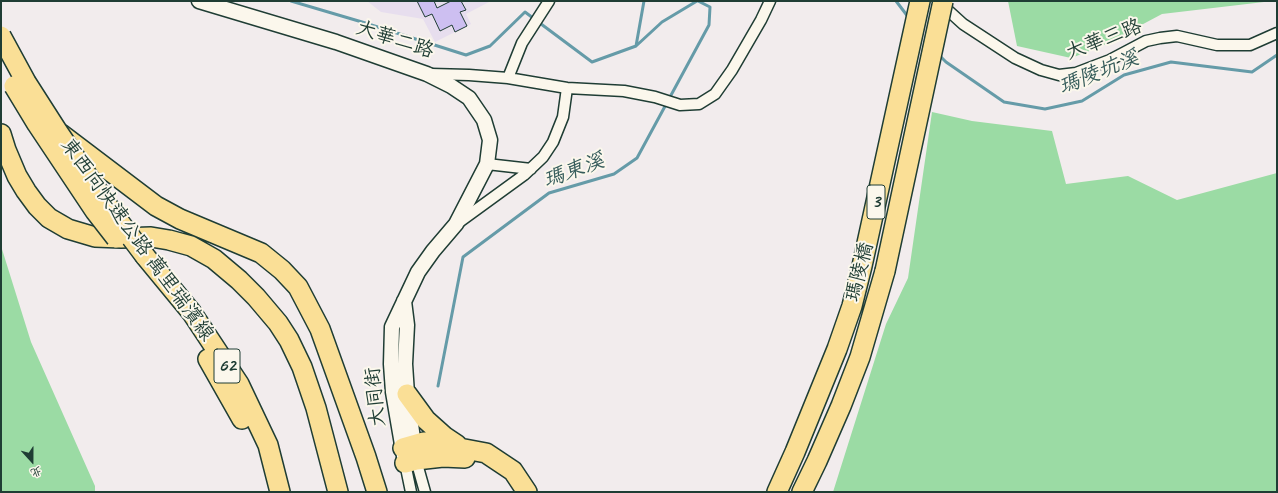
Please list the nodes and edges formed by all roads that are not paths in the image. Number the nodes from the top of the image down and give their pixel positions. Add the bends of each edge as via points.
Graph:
1 (199, 1) edge
2 (770, 1) edge
3 (920, 1) edge
4 (937, 1) edge
5 (943, 1) edge
6 (546, 5) edge
7 (1277, 33) edge
8 (1, 36) edge
9 (1, 62) edge
10 (427, 74) junction
11 (508, 78) junction
12 (567, 88) junction
13 (58, 132) junction
14 (1, 134) edge
15 (487, 164) junction
16 (531, 169) junction
17 (456, 224) junction
18 (404, 300) junction
19 (407, 394) junction
20 (462, 448) junction
21 (409, 454) junction
22 (268, 492) edge
23 (280, 492) edge
24 (338, 492) edge
25 (377, 492) edge
26 (411, 492) edge
27 (425, 492) edge
28 (515, 492) edge
29 (527, 492) edge
30 (777, 492) edge
31 (802, 492) edge

1 - 10 street, 大華二路 via 336,42
2 - 12 street, 大華二路 via 732,70 715,94 699,104 680,105 624,91
3 - 30 highway, 瑪陵橋 / 3 via 852,306 817,399
4 - 7 street, 大華三路 via 963,24 1015,58 1059,75 1076,73 1110,60 1146,41 1160,38 1177,36 1217,45 1250,46
5 - 31 highway, 瑪陵橋 / 3, bridge via 885,271 860,357
6 - 11 street via 522,43
8 - 13 highway, 東西向快速公路 萬里瑞濱線 / 62, bridge
9 - 22 highway, 東西向快速公路 萬里瑞濱線 / 62, bridge via 37,124 95,211 185,324 208,359 252,437 267,481
10 - 11 street, 大華二路
10 - 15 street via 469,98 484,120 490,140
11 - 12 street, 大華二路
12 - 16 street via 563,117 553,142
13 - 23 highway, 東西向快速公路 萬里瑞濱線 / 62, bridge via 112,212 192,313 239,384 268,445
13 - 25 highway via 156,206 180,219 261,253 298,287 320,329
14 - 24 highway via 17,176 49,218 68,229 95,237 151,237 191,246 214,259 256,297 278,323 302,367 316,408
15 - 16 street
15 - 17 street, 大同街
16 - 17 street
17 - 18 street, 大同街 via 418,272
18 - 19 street, 大同街 via 407,325
18 - 21 street, 大同街 via 392,327 391,364 393,392
19 - 20 highway via 426,420
19 - 21 street, 大同街
20 - 21 highway via 424,442
20 - 29 highway via 486,452 513,472
21 - 26 street, 大同街
21 - 27 street, 大同街
21 - 28 highway via 461,456 480,462 493,469

